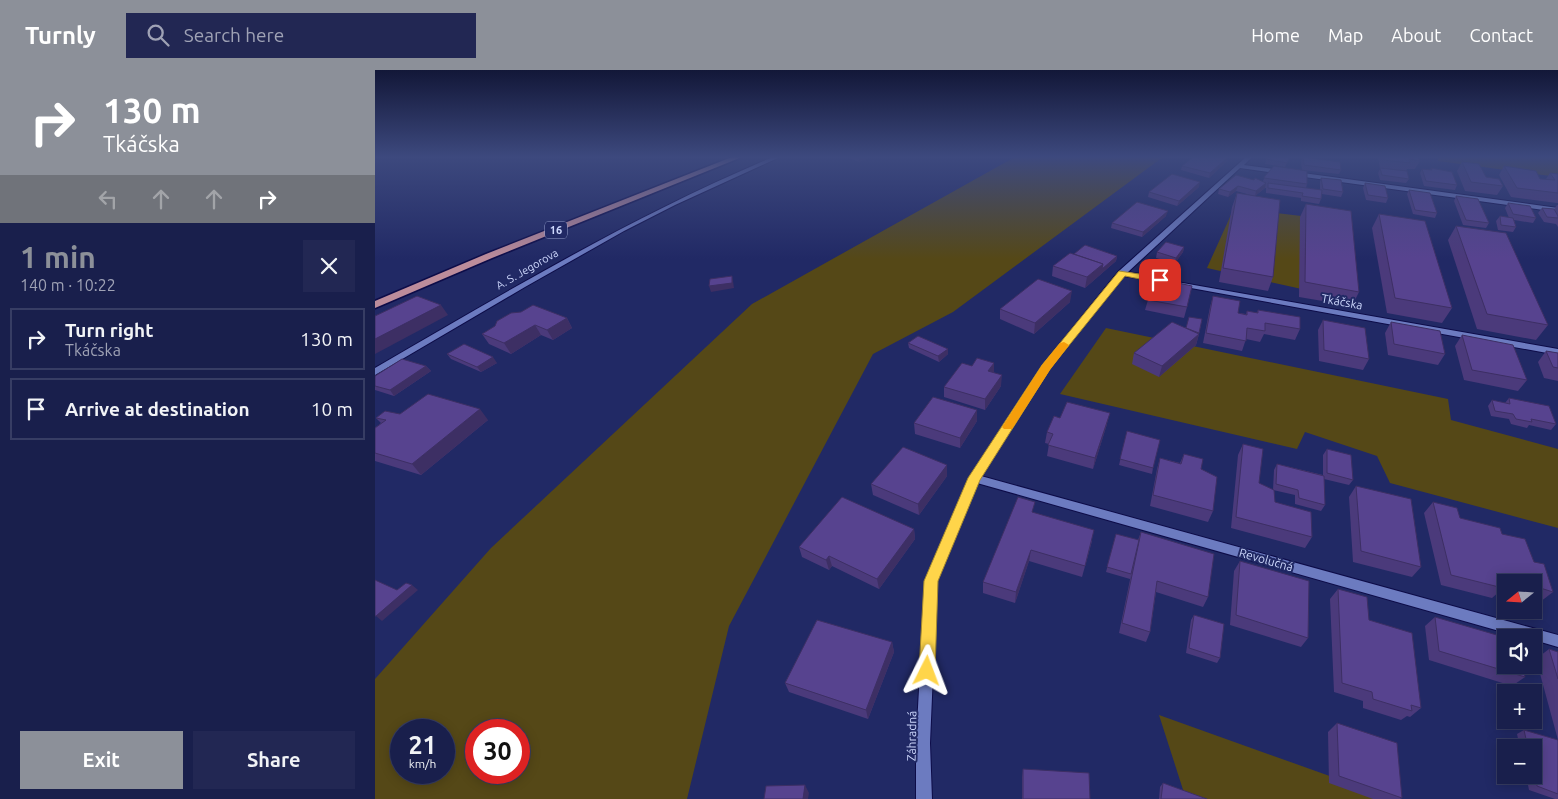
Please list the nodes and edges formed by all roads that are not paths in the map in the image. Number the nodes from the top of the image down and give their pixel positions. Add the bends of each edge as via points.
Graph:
1 (652, 191) edge
2 (699, 191) edge
3 (1211, 191) edge
4 (1420, 191) edge
5 (1558, 210) edge
6 (1123, 273) junction
7 (375, 305) edge
8 (1558, 352) edge
9 (375, 372) edge
10 (974, 478) junction
11 (1558, 641) edge
12 (925, 799) edge

1 - 7 main road, 16
2 - 9 street, A. S. Jegorova via 523,283
3 - 6 street, Záhradná
4 - 5 street
6 - 8 street, Tkáčska
6 - 10 street, Záhradná via 1046,368
10 - 11 street, Revolučná
10 - 12 street, Záhradná via 931,581 923,744

